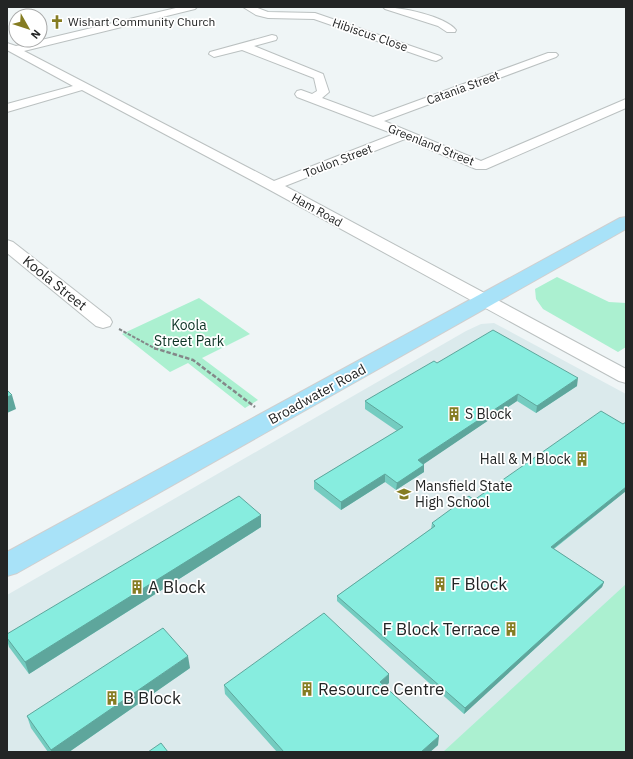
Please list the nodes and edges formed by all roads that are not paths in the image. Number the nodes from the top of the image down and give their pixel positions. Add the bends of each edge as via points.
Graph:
1 (192, 7) edge
2 (248, 7) edge
3 (388, 7) edge
4 (451, 30) dead end
5 (272, 38) dead end
6 (48, 39) edge
7 (243, 46) junction
8 (10, 48) edge
9 (422, 53) junction
10 (214, 54) dead end
11 (552, 55) dead end
12 (409, 57) dead end
13 (436, 58) dead end
14 (85, 86) junction
15 (301, 94) dead end
16 (314, 98) junction
17 (626, 104) edge
18 (7, 108) edge
19 (373, 121) junction
20 (404, 135) junction
21 (273, 186) junction
22 (626, 222) edge
23 (7, 245) edge
24 (484, 301) junction
25 (104, 322) road end
26 (626, 377) edge
27 (7, 565) edge

1 - 6 street
2 - 9 street, Hibiscus Close via 268,15 314,16
3 - 4 street via 442,24
5 - 7 street
7 - 10 street
7 - 16 street via 319,76 323,92
8 - 14 street, Ham Road
9 - 12 street, Hibiscus Close
9 - 13 street, Hibiscus Close
11 - 19 street, Catania Street
14 - 18 street
14 - 21 street, Ham Road
15 - 16 street, Greenland Street
16 - 19 street, Greenland Street
17 - 20 street, Greenland Street via 481,166
19 - 20 street, Greenland Street
20 - 21 street, Toulon Street
21 - 24 street, Ham Road
22 - 24 main road, Broadwater Road
23 - 25 street, Koola Street
24 - 26 street, Ham Road
24 - 27 main road, Broadwater Road

